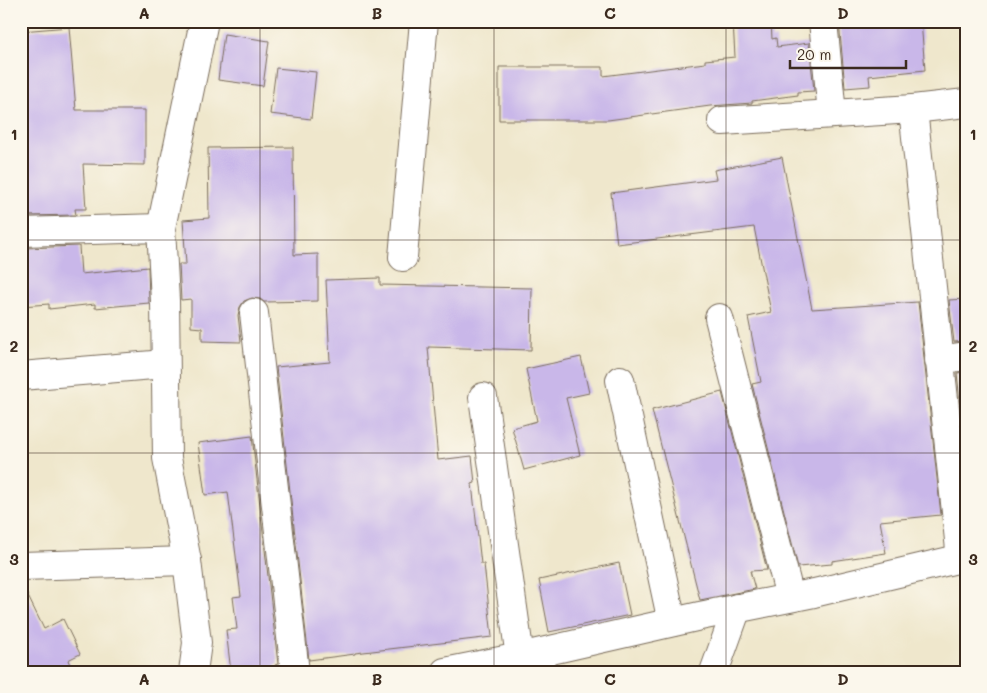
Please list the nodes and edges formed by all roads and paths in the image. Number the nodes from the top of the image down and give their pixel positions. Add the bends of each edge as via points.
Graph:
1 (204, 21) edge
2 (424, 21) edge
3 (824, 21) edge
4 (966, 103) edge
5 (913, 109) junction
6 (832, 114) junction
7 (722, 121) dead end
8 (161, 228) junction
9 (21, 232) edge
10 (403, 256) dead end
11 (254, 313) dead end
12 (719, 318) dead end
13 (966, 356) edge
14 (939, 360) junction
15 (165, 364) junction
16 (21, 376) edge
17 (620, 380) dead end
18 (483, 397) dead end
19 (963, 558) edge
20 (187, 561) junction
21 (21, 566) edge
22 (790, 597) junction
23 (737, 608) junction
24 (672, 622) junction
25 (520, 657) junction
26 (193, 672) edge
27 (295, 672) edge
28 (445, 672) edge
29 (714, 672) edge

1 - 8 street
2 - 10 street
3 - 6 street
4 - 5 street
5 - 6 street
5 - 14 street
6 - 7 street
8 - 9 street
8 - 15 street
11 - 27 street
12 - 22 street
13 - 14 street
14 - 19 street
15 - 16 street
15 - 20 street via 167,458
17 - 24 street
18 - 25 street
19 - 22 street
20 - 21 street
20 - 26 street via 197,644
22 - 23 street
23 - 24 street
23 - 29 street
24 - 25 street
25 - 28 street

